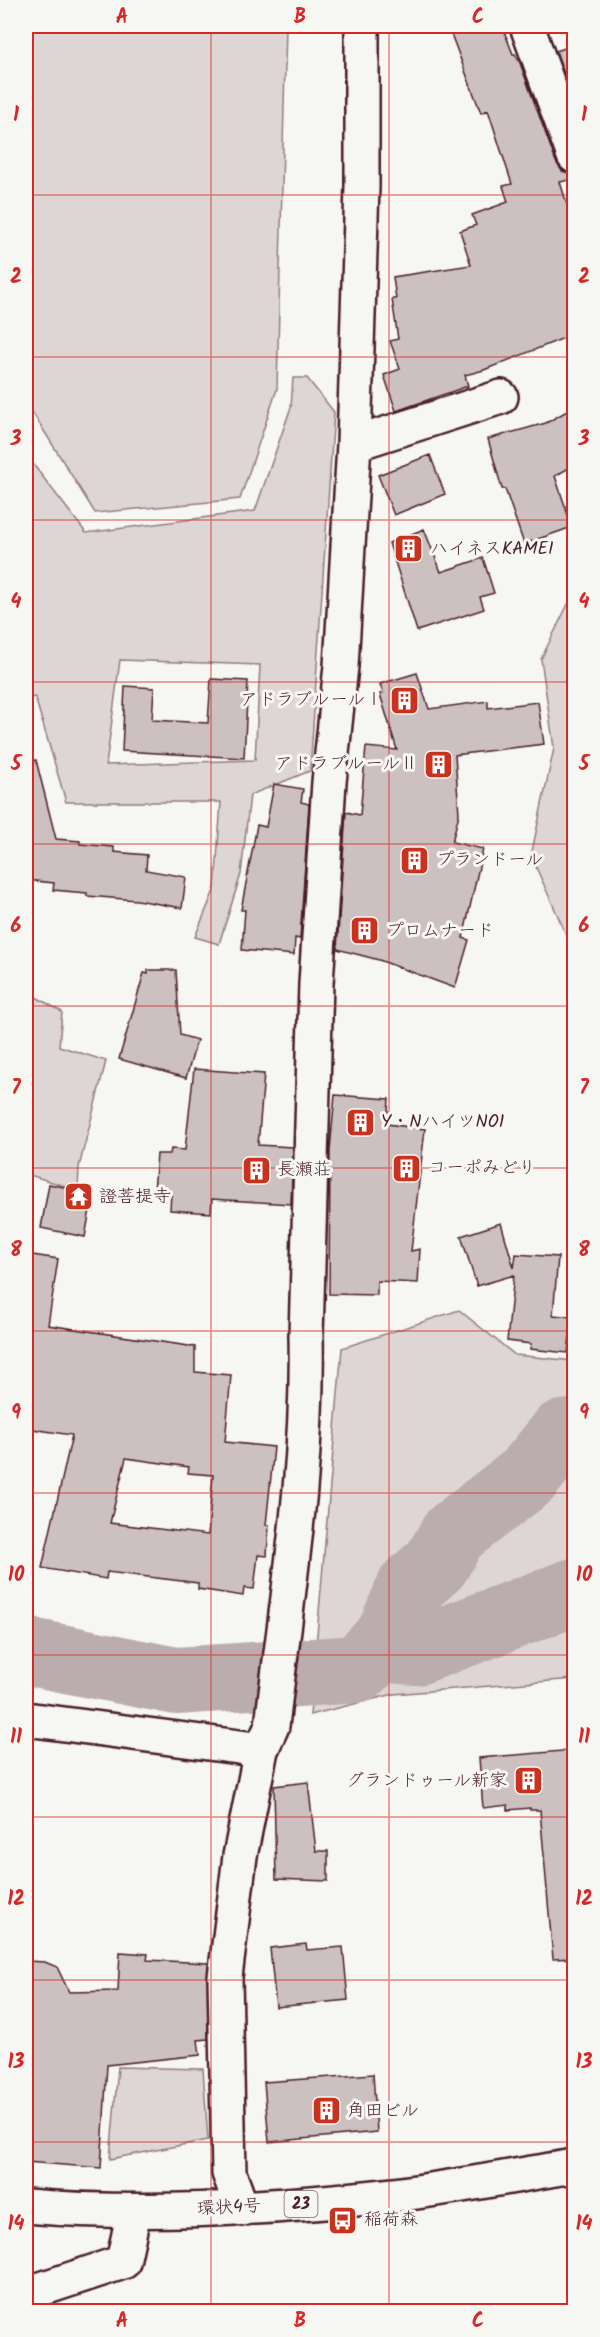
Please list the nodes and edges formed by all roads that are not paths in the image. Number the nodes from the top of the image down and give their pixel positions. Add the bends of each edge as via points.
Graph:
1 (362, 26) edge
2 (535, 28) edge
3 (574, 156) edge
4 (501, 397) dead end
5 (354, 444) junction
6 (26, 1719) edge
7 (267, 1738) junction
8 (574, 2166) edge
9 (26, 2206) edge
10 (242, 2209) junction
11 (134, 2211) junction
12 (26, 2294) edge

1 - 5 street via 362,186
2 - 3 street
4 - 5 street
5 - 7 street via 316,983 307,1371 299,1516
6 - 7 street
7 - 10 street via 240,1856 225,1977 229,2174
8 - 10 street, 環状4号 / 23 via 387,2196
9 - 11 street, 環状4号 / 23
10 - 11 street, 環状4号 / 23
11 - 12 street via 123,2262

